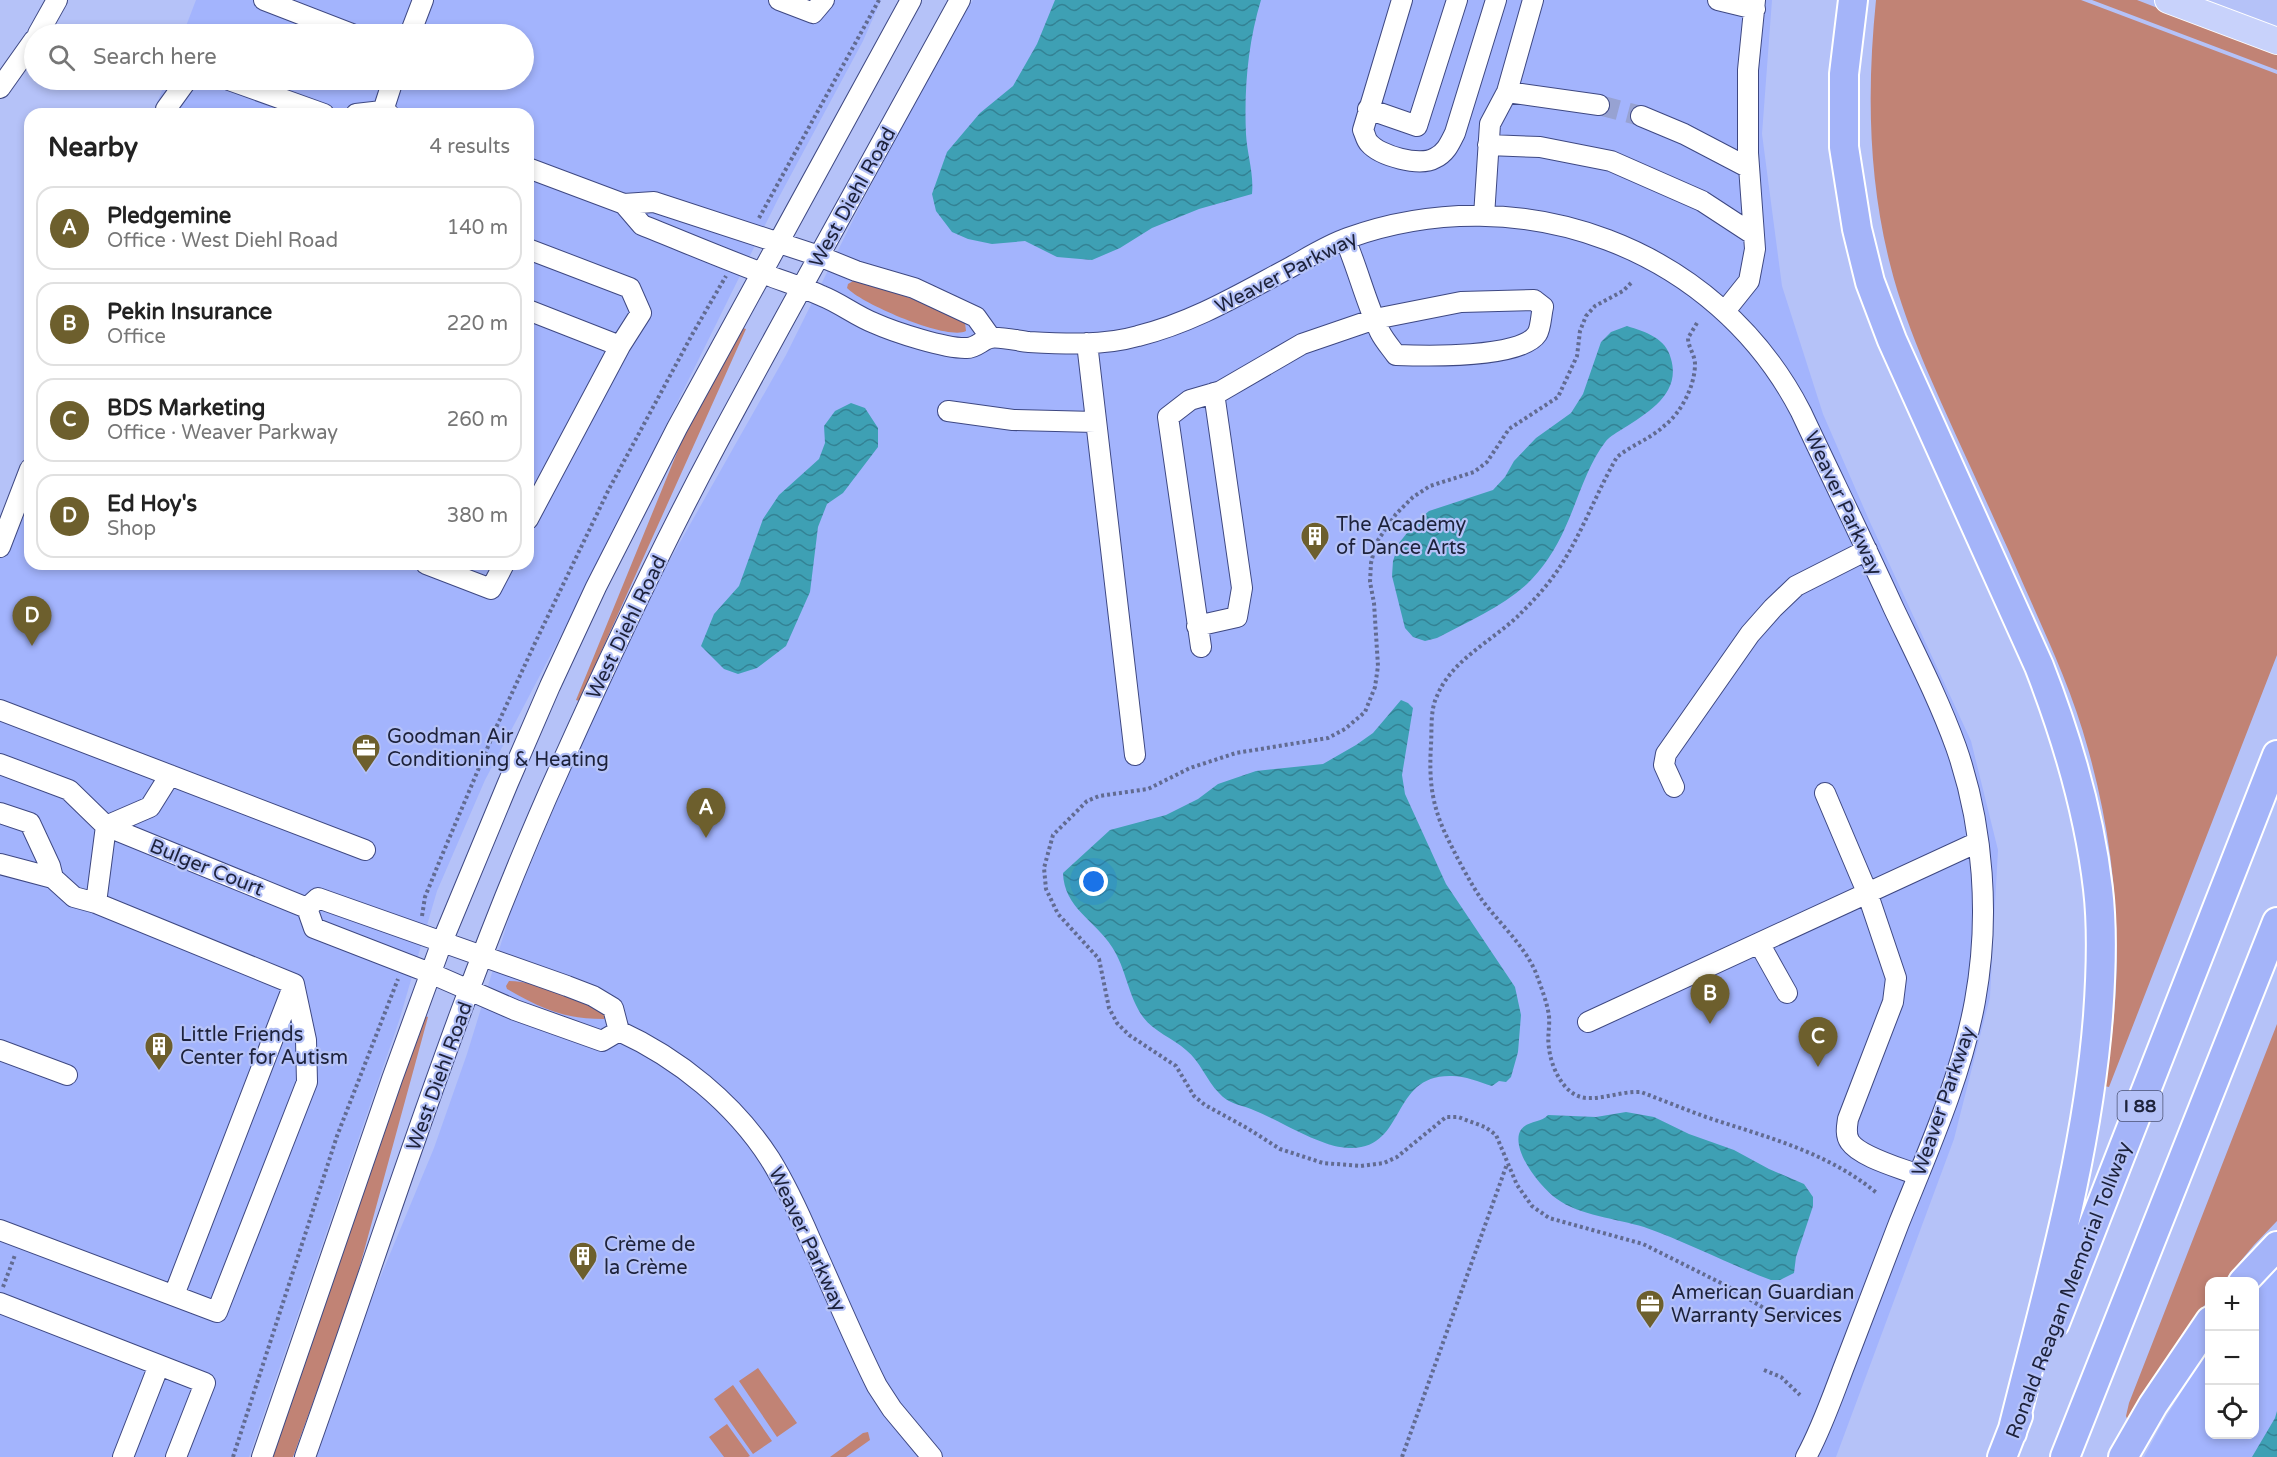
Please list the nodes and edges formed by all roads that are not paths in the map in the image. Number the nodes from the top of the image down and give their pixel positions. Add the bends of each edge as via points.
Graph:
1 (57, 0) edge
2 (264, 0) edge
3 (423, 0) edge
4 (779, 0) edge
5 (824, 0) edge
6 (911, 0) edge
7 (960, 0) edge
8 (1402, 0) edge
9 (1457, 0) edge
10 (1496, 0) edge
11 (1533, 0) edge
12 (1718, 0) edge
13 (1853, 0) edge
14 (2168, 0) edge
15 (1755, 4) edge
16 (44, 24) edge
17 (326, 24) edge
18 (414, 24) edge
19 (2277, 41) edge
20 (24, 54) edge
21 (0, 88) edge
22 (182, 90) edge
23 (257, 90) edge
24 (391, 90) edge
25 (1507, 92) junction
26 (1599, 105) tunnel mouth
27 (172, 108) edge
28 (307, 108) edge
29 (386, 108) edge
30 (1368, 109) junction
31 (1641, 116) tunnel mouth
32 (1488, 145) junction
33 (1749, 168) junction
34 (534, 170) edge
35 (624, 204) junction
36 (1484, 216) junction
37 (1754, 235) junction
38 (1345, 239) junction
39 (779, 243) junction
40 (534, 251) edge
41 (819, 256) junction
42 (763, 274) junction
43 (802, 288) junction
44 (1725, 311) junction
45 (534, 312) edge
46 (1375, 319) junction
47 (991, 338) junction
48 (1087, 343) junction
49 (620, 345) junction
50 (1214, 393) junction
51 (948, 411) dead end
52 (1095, 422) junction
53 (24, 485) edge
54 (534, 508) edge
55 (0, 547) edge
56 (1867, 550) junction
57 (441, 570) edge
58 (501, 570) edge
59 (1197, 626) junction
60 (1201, 647) dead end
61 (0, 710) edge
62 (1135, 755) dead end
63 (2277, 755) edge
64 (0, 764) edge
65 (170, 775) junction
66 (1674, 787) dead end
67 (1825, 793) dead end
68 (0, 813) edge
69 (106, 826) junction
70 (1978, 842) junction
71 (365, 850) dead end
72 (0, 864) edge
73 (53, 878) junction
74 (1867, 892) junction
75 (96, 903) junction
76 (307, 908) junction
77 (2277, 922) edge
78 (442, 942) junction
79 (1760, 943) junction
80 (483, 957) junction
81 (430, 973) junction
82 (294, 984) junction
83 (470, 990) junction
84 (1787, 993) dead end
85 (1588, 1022) dead end
86 (619, 1031) junction
87 (0, 1050) edge
88 (67, 1075) dead end
89 (1918, 1175) junction
90 (0, 1230) edge
91 (2277, 1246) edge
92 (2246, 1277) edge
93 (174, 1295) junction
94 (0, 1303) edge
95 (2205, 1328) edge
96 (159, 1365) junction
97 (2007, 1445) edge
98 (123, 1457) edge
99 (176, 1457) edge
100 (262, 1457) edge
101 (305, 1457) edge
102 (932, 1457) edge
103 (1806, 1457) edge
104 (2065, 1457) edge
105 (2123, 1457) edge

1 - 16 street
2 - 17 street
3 - 18 street
4 - 5 street via 813,13
6 - 39 street, West Diehl Road
7 - 41 street, West Diehl Road
8 - 30 street
9 - 30 street via 1417,126
10 - 30 street via 1455,133 1449,147 1437,158 1410,161 1368,143 1363,130
11 - 25 street
12 - 15 street
13 - 97 highway via 1844,74 1844,147 1870,282 1892,340 2060,718 2079,783 2099,891 2100,996 2087,1114 2063,1227
14 - 19 main road
15 - 33 street via 1748,70
20 - 21 street
22 - 27 street
23 - 28 street
24 - 29 street
25 - 26 street
25 - 32 street via 1490,124
31 - 33 street
32 - 36 street
32 - 37 street via 1540,147 1611,161 1702,201
33 - 37 street
34 - 35 street
35 - 39 street via 654,202
35 - 42 street, Weaver Parkway via 642,225
36 - 38 street, Weaver Parkway via 1406,222
36 - 44 street, Weaver Parkway via 1517,217 1584,231 1658,263
37 - 44 street via 1749,281
38 - 46 street
38 - 48 street, Weaver Parkway via 1197,317 1136,337
39 - 41 street
39 - 42 street, West Diehl Road
40 - 49 street via 630,288 641,313
41 - 43 street, West Diehl Road
41 - 47 street via 914,288 976,317
42 - 43 street, Weaver Parkway
42 - 78 street, West Diehl Road via 677,428 596,587
43 - 47 street, Weaver Parkway via 874,323 942,345 970,349
43 - 80 street, West Diehl Road via 715,448 604,672 560,767
44 - 56 street, Weaver Parkway via 1787,385
45 - 49 street
46 - 46 street via 1396,356 1448,357 1519,348 1537,335 1543,307 1534,300 1461,302
46 - 50 street via 1302,344
47 - 48 street, Weaver Parkway
48 - 52 street
49 - 54 street
50 - 59 street via 1190,400 1168,417
50 - 59 street via 1242,588 1237,617
51 - 52 street via 1013,420
52 - 62 street
53 - 55 street
56 - 66 street via 1796,586 1750,634 1666,754 1664,765
56 - 70 street, Weaver Parkway via 1945,717 1967,786
57 - 58 street via 491,590
59 - 60 street
61 - 65 street
63 - 97 highway, Ronald Reagan Memorial Tollway / I 88
64 - 69 street via 69,790
65 - 69 street via 150,807
65 - 71 street
67 - 74 street
68 - 73 street via 30,823
69 - 75 street
69 - 76 street, Bulger Court
70 - 74 street
70 - 89 street, Weaver Parkway via 1983,922 1975,1000 1967,1040
72 - 73 street
73 - 75 street via 74,897
74 - 79 street
74 - 89 street via 1896,988 1846,1129 1849,1141 1860,1152
75 - 82 street
76 - 78 street via 318,898
76 - 81 street via 314,928
77 - 104 highway
78 - 80 street
78 - 81 street, West Diehl Road
79 - 84 street
79 - 85 street
80 - 83 street, West Diehl Road
80 - 86 street via 593,996 613,1008
81 - 83 street
81 - 100 street, West Diehl Road
82 - 93 street
82 - 93 street via 306,1040 307,1082 217,1312
83 - 86 street via 602,1041
83 - 101 street, West Diehl Road
86 - 102 street, Weaver Parkway via 648,1044 688,1072 731,1110 770,1159 795,1205 877,1386
87 - 88 street
89 - 103 street, Weaver Parkway
90 - 93 street
91 - 92 highway
94 - 96 street
95 - 105 highway
96 - 98 street
96 - 99 street via 204,1383

